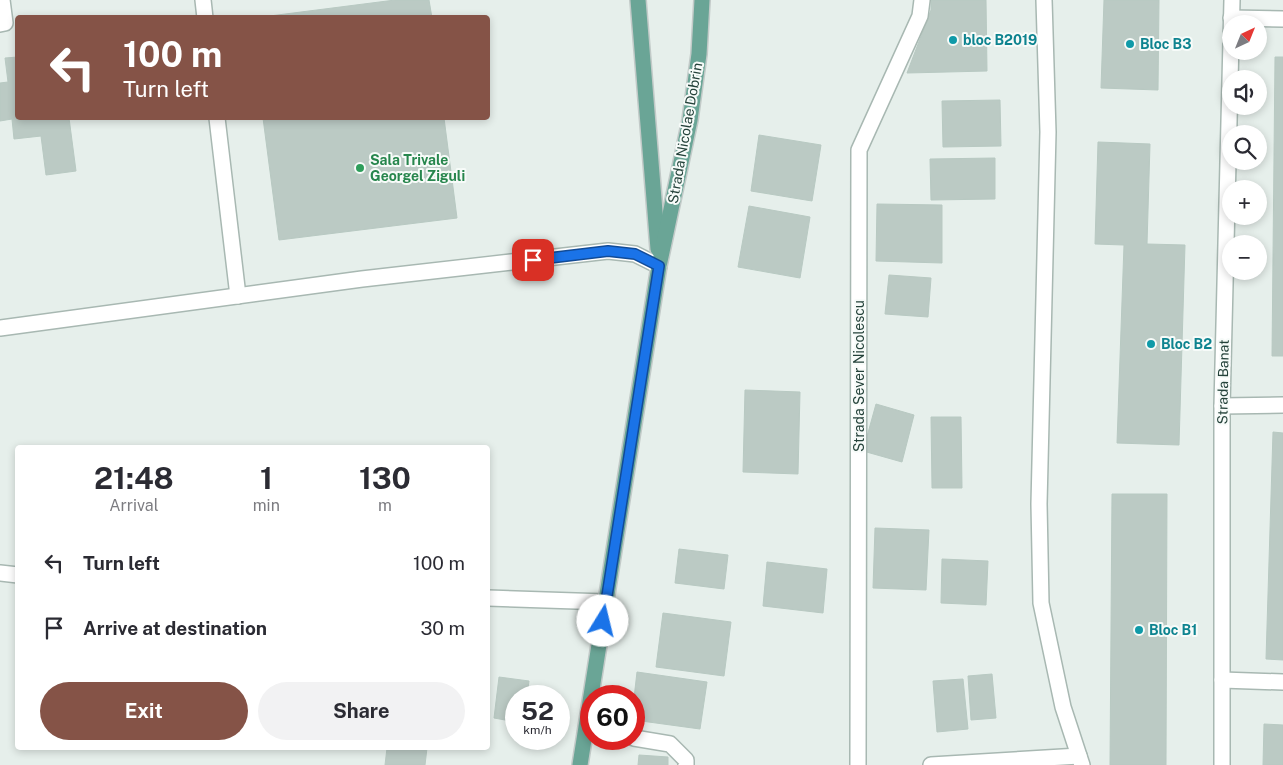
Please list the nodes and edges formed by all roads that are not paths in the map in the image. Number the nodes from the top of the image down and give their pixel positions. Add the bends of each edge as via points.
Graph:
1 (2, 0) edge
2 (203, 0) edge
3 (638, 0) edge
4 (702, 0) edge
5 (922, 0) edge
6 (1044, 0) edge
7 (1232, 0) edge
8 (205, 15) edge
9 (1231, 15) edge
10 (1268, 19) edge
11 (1283, 19) edge
12 (0, 24) edge
13 (1230, 60) edge
14 (217, 120) edge
15 (659, 266) junction
16 (238, 296) junction
17 (0, 328) edge
18 (1283, 405) edge
19 (1222, 406) junction
20 (0, 573) edge
21 (15, 575) edge
22 (490, 598) edge
23 (606, 602) junction
24 (1222, 680) junction
25 (1283, 682) edge
26 (595, 685) edge
27 (645, 740) edge
28 (584, 750) edge
29 (1081, 760) edge
30 (580, 765) edge
31 (686, 765) edge
32 (858, 765) edge
33 (931, 765) edge
34 (1222, 765) edge

1 - 12 street via 4,23
2 - 8 street
3 - 15 main road, Strada Nicolae Dobrin
4 - 15 main road, Strada Nicolae Dobrin via 690,120
5 - 32 street, Strada Sever Nicolescu via 920,16 859,150
6 - 29 street via 1048,132 1041,603 1063,707
7 - 9 street, Strada Banat
10 - 11 street
13 - 19 street, Strada Banat
14 - 16 street
15 - 16 street via 635,254 608,251
15 - 23 main road, Strada Nicolae Dobrin
16 - 17 street
18 - 19 street
19 - 24 street, Strada Banat
20 - 21 street
22 - 23 street
23 - 26 main road, Strada Nicolae Dobrin
24 - 25 street
24 - 34 street, Strada Banat
27 - 31 street via 670,744 686,760
28 - 30 main road, Strada Nicolae Dobrin
29 - 33 street

